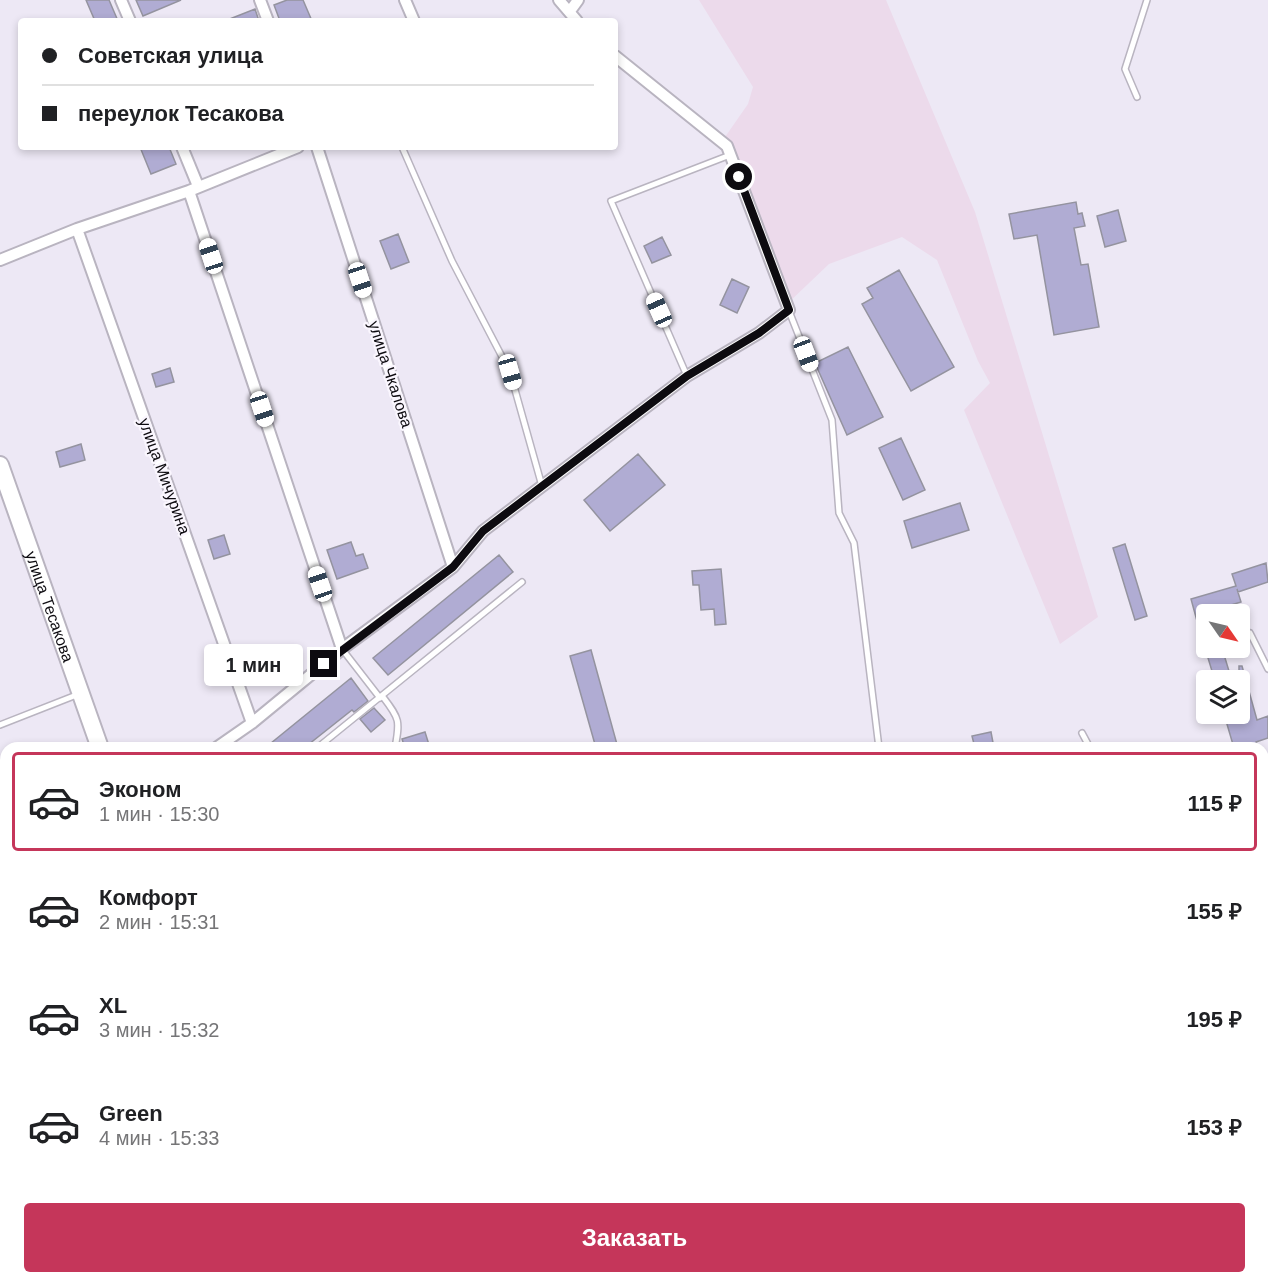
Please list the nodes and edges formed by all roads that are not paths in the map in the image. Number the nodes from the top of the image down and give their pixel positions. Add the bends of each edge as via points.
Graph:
1 (121, 0) edge
2 (260, 0) edge
3 (405, 0) edge
4 (559, 0) edge
5 (578, 0) edge
6 (1146, 0) edge
7 (570, 11) junction
8 (129, 18) edge
9 (267, 18) edge
10 (413, 18) edge
11 (575, 18) edge
12 (618, 58) edge
13 (1137, 97) dead end
14 (183, 150) edge
15 (290, 150) edge
16 (318, 150) edge
17 (403, 150) edge
18 (730, 155) junction
19 (193, 188) junction
20 (77, 229) junction
21 (0, 260) edge
22 (789, 310) junction
23 (687, 376) junction
24 (0, 465) edge
25 (542, 486) junction
26 (453, 567) junction
27 (522, 582) dead end
28 (1250, 633) dead end
29 (342, 649) junction
30 (1268, 669) edge
31 (81, 693) junction
32 (381, 698) junction
33 (252, 723) junction
34 (0, 725) edge
35 (1082, 733) dead end
36 (98, 742) edge
37 (225, 742) edge
38 (325, 742) edge
39 (396, 742) edge
40 (878, 742) edge
41 (1087, 742) edge

1 - 8 street
2 - 9 street
3 - 10 street
4 - 7 street
5 - 7 street
6 - 13 lane via 1125,69
7 - 11 street
12 - 18 street via 727,146
14 - 19 street
15 - 19 street
16 - 26 street, улица Чкалова
17 - 25 lane via 452,261 510,372
18 - 22 street
18 - 23 lane via 611,201
19 - 20 street
19 - 29 street
20 - 21 street
20 - 33 street, улица Мичурина
22 - 23 street via 759,333
22 - 40 lane via 832,420 839,513 854,543
23 - 25 street
24 - 31 main road, улица Тесакова
25 - 26 street via 483,531
26 - 29 street
27 - 32 lane
28 - 30 lane
29 - 32 lane
29 - 33 street
31 - 34 lane
31 - 36 main road, улица Тесакова
32 - 38 lane
32 - 39 lane via 394,711 399,724
33 - 37 street
35 - 41 lane

